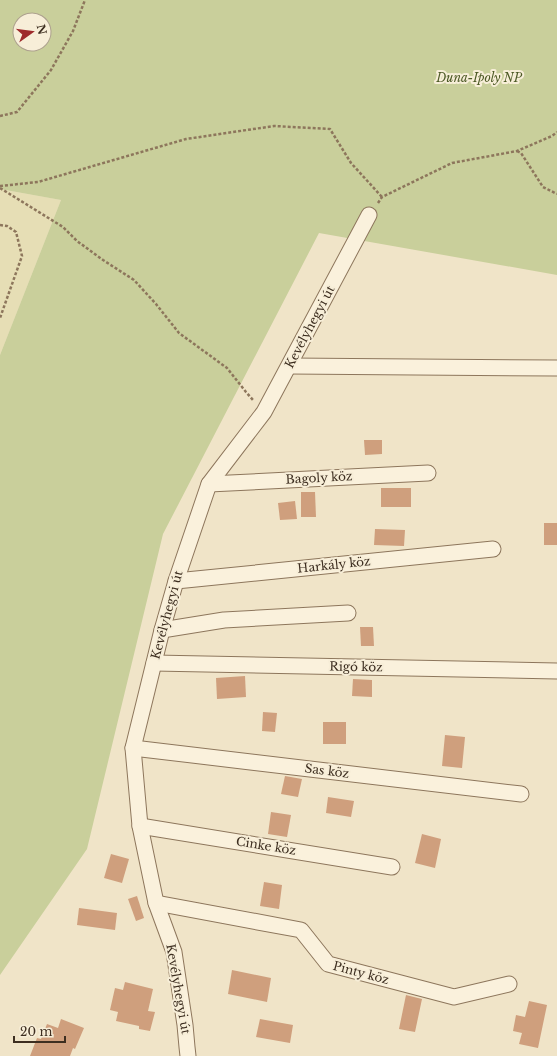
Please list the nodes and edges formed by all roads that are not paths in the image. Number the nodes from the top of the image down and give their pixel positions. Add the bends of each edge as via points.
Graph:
1 (369, 214) road end
2 (289, 366) junction
3 (557, 368) edge
4 (428, 473) dead end
5 (209, 484) junction
6 (493, 549) dead end
7 (176, 581) junction
8 (348, 613) dead end
9 (162, 630) junction
10 (154, 662) junction
11 (557, 671) edge
12 (134, 748) junction
13 (521, 794) dead end
14 (140, 826) junction
15 (392, 867) dead end
16 (156, 903) junction
17 (509, 984) dead end
18 (188, 1056) edge

1 - 2 street, Kevélyhegyi út
2 - 3 street
2 - 5 street, Kevélyhegyi út via 264,412
4 - 5 street, Bagoly köz
5 - 7 street, Kevélyhegyi út
6 - 7 street, Harkály köz
7 - 9 street, Kevélyhegyi út
8 - 9 street via 224,620
9 - 10 street, Kevélyhegyi út
10 - 11 street, Rigó köz
10 - 12 street, Kevélyhegyi út
12 - 13 street, Sas köz
12 - 14 street, Kevélyhegyi út
14 - 15 street, Cinke köz
14 - 16 street, Kevélyhegyi út
16 - 17 street, Pinty köz via 301,930 328,964 454,997
16 - 18 street, Kevélyhegyi út via 174,952

